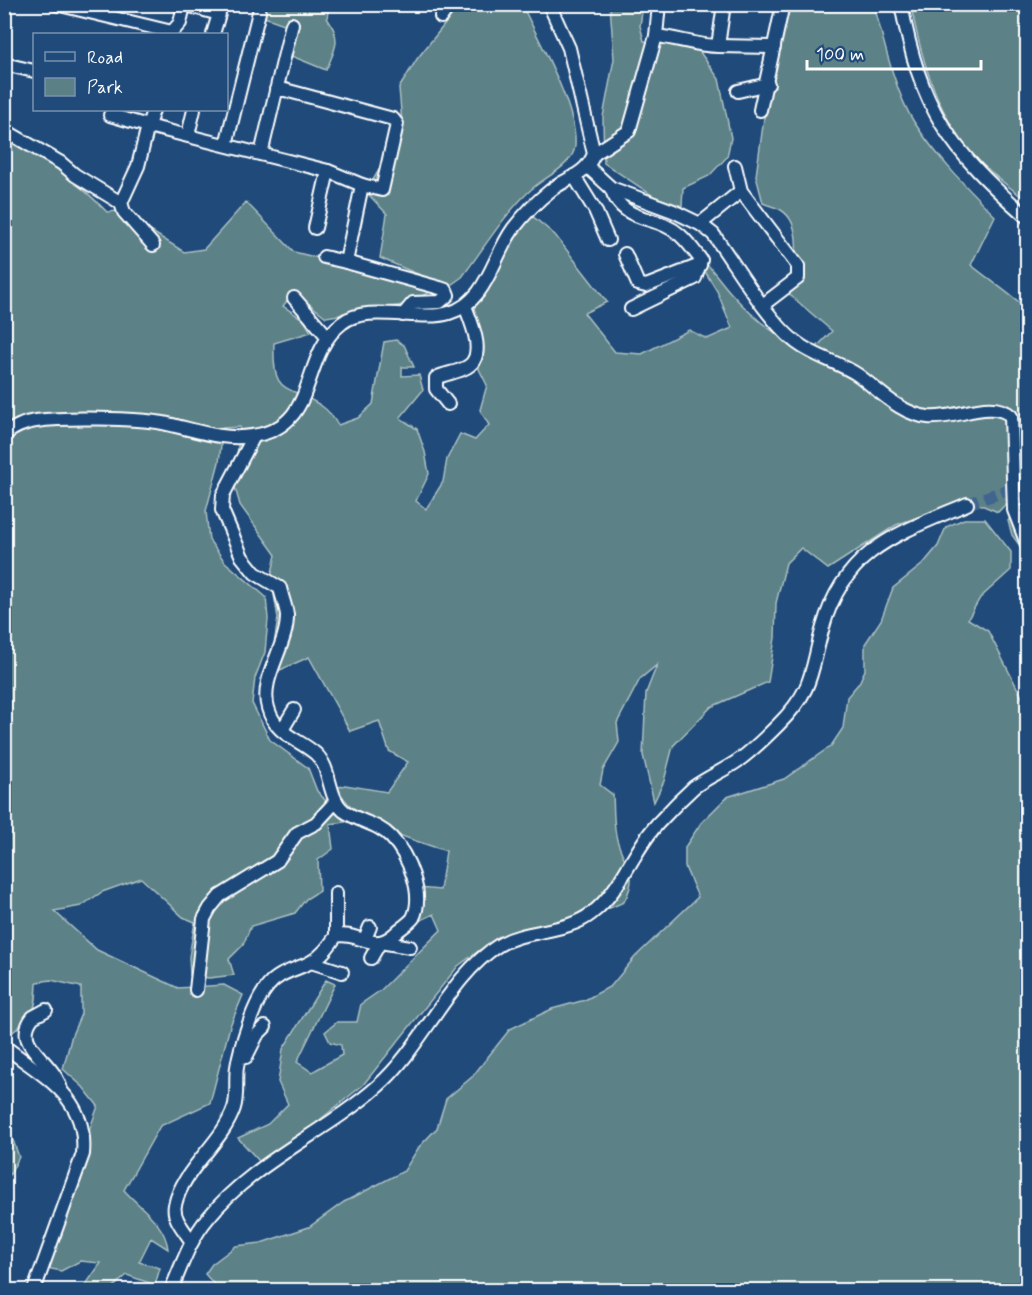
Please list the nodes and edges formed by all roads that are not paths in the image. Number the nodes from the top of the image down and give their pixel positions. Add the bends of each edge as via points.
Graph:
1 (56, 4) edge
2 (450, 4) edge
3 (549, 4) edge
4 (659, 4) edge
5 (724, 4) edge
6 (783, 4) edge
7 (901, 4) edge
8 (183, 5) edge
9 (259, 12) dead end
10 (441, 17) dead end
11 (292, 24) dead end
12 (172, 33) edge
13 (213, 33) edge
14 (656, 36) junction
15 (718, 46) junction
16 (774, 47) junction
17 (4, 64) edge
18 (33, 71) edge
19 (768, 84) junction
20 (276, 90) junction
21 (738, 91) dead end
22 (760, 110) dead end
23 (153, 111) edge
24 (194, 111) edge
25 (110, 116) dead end
26 (148, 126) junction
27 (4, 130) edge
28 (188, 135) junction
29 (226, 145) junction
30 (261, 154) junction
31 (594, 154) junction
32 (735, 166) dead end
33 (588, 167) junction
34 (328, 171) junction
35 (574, 176) junction
36 (362, 185) junction
37 (611, 188) junction
38 (741, 191) junction
39 (121, 203) junction
40 (1028, 218) edge
41 (700, 224) junction
42 (315, 228) dead end
43 (608, 240) dead end
44 (153, 245) dead end
45 (626, 255) dead end
46 (324, 257) dead end
47 (346, 262) junction
48 (700, 265) junction
49 (294, 298) dead end
50 (764, 304) junction
51 (465, 306) junction
52 (631, 309) dead end
53 (403, 315) junction
54 (327, 336) junction
55 (448, 404) dead end
56 (4, 436) edge
57 (254, 436) junction
58 (967, 504) tunnel mouth
59 (1028, 546) edge
60 (294, 710) dead end
61 (282, 730) junction
62 (336, 801) junction
63 (336, 893) dead end
64 (370, 927) dead end
65 (336, 936) junction
66 (365, 939) junction
67 (380, 942) junction
68 (410, 947) dead end
69 (371, 958) dead end
70 (311, 962) junction
71 (342, 972) dead end
72 (196, 990) dead end
73 (46, 1010) dead end
74 (265, 1027) dead end
75 (4, 1046) edge
76 (237, 1066) junction
77 (61, 1090) junction
78 (192, 1242) junction
79 (34, 1290) edge
80 (171, 1290) edge

1 - 12 street
2 - 10 street
3 - 31 street via 570,48
4 - 14 street
5 - 15 street
6 - 16 street
7 - 40 street via 924,91 942,128 981,177
8 - 12 street via 180,23
8 - 13 street via 219,14
9 - 29 street
11 - 20 street
14 - 15 street
14 - 31 street via 629,131
15 - 16 street
16 - 19 street
17 - 18 street
19 - 21 street
19 - 22 street
20 - 30 street
20 - 36 street via 393,118 397,124 382,190
23 - 26 street
24 - 28 street
25 - 26 street
26 - 28 street
26 - 39 street via 138,166
27 - 39 street
28 - 29 street
29 - 30 street
30 - 34 street
31 - 33 street
32 - 38 street
33 - 35 street
33 - 37 street
34 - 36 street
34 - 42 street
35 - 43 street
35 - 51 street via 550,190 525,215 502,246 482,288
36 - 47 street
37 - 41 street
37 - 48 street via 616,204 626,211 680,235 701,260
38 - 41 street
38 - 50 street via 798,266 798,278
39 - 44 street via 124,212
41 - 50 street via 713,234
45 - 48 street via 638,284 646,286
46 - 47 street
47 - 53 street via 446,291 448,295 445,300 413,303
48 - 52 street via 695,278
49 - 54 street
50 - 59 street via 795,343 856,373 893,403 926,417 954,417 982,408 1005,410 1011,416 1014,510
51 - 53 street via 447,314
51 - 55 street via 474,329 475,357 469,367 436,378 436,389
53 - 54 street via 345,320
54 - 57 street via 299,409 290,419
56 - 57 street via 35,421 62,420 161,423 225,438
57 - 61 street via 223,495 222,510 242,557 255,573 280,588 287,615 267,690 268,709
58 - 78 street via 885,540 851,570 823,624 812,679 802,698 740,760 695,787 659,822 638,847 606,901 568,926 500,945 477,963 378,1086 241,1185 208,1217
60 - 61 street
61 - 62 street via 316,754 325,766
62 - 67 street via 344,810 378,825 392,838 412,876 416,890 412,918 391,938
62 - 72 street via 316,823 297,832 277,861 220,896 210,908 204,919
63 - 65 street
64 - 66 street
65 - 66 street
65 - 70 street
66 - 67 street
67 - 68 street
67 - 69 street
70 - 71 street
70 - 76 street via 288,970 267,986 254,1012
73 - 77 street via 28,1023 28,1046 58,1078
74 - 76 street
75 - 77 street
76 - 78 street via 234,1107 224,1128 193,1169 174,1208
77 - 79 street via 72,1101 82,1123 83,1154
78 - 80 street

